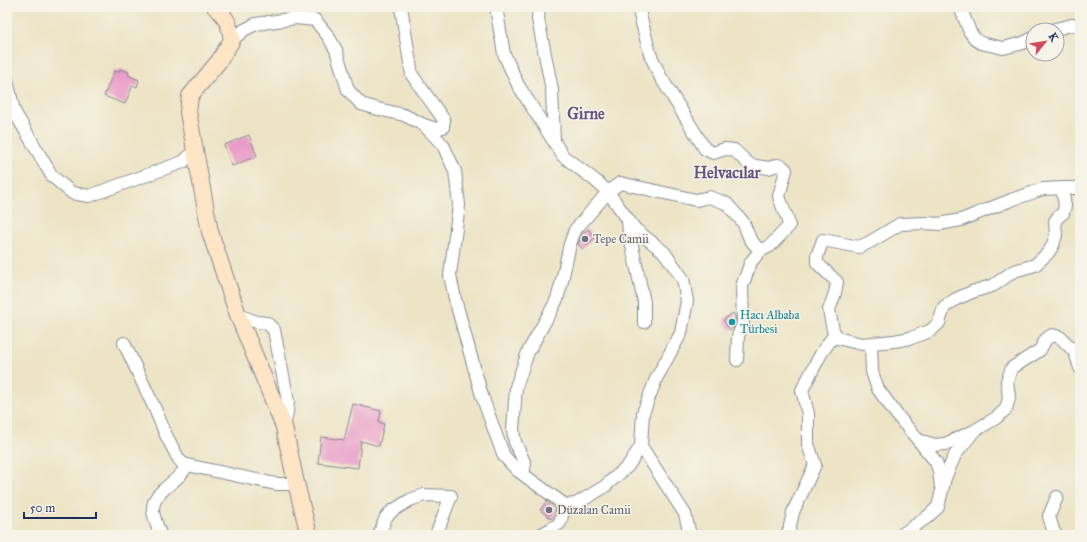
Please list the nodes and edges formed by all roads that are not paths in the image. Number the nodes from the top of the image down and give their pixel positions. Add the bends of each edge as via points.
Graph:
1 (215, 7) edge
2 (401, 7) edge
3 (496, 7) edge
4 (539, 7) edge
5 (638, 7) edge
6 (960, 7) edge
7 (1065, 26) edge
8 (1080, 26) edge
9 (232, 40) junction
10 (1025, 42) edge
11 (7, 80) edge
12 (424, 125) junction
13 (554, 142) junction
14 (195, 150) junction
15 (1062, 188) junction
16 (1080, 190) edge
17 (608, 192) junction
18 (628, 220) junction
19 (760, 251) junction
20 (238, 315) junction
21 (644, 322) dead end
22 (835, 334) junction
23 (124, 344) dead end
24 (871, 344) junction
25 (736, 360) dead end
26 (1080, 368) edge
27 (284, 427) junction
28 (974, 431) junction
29 (918, 440) junction
30 (641, 446) junction
31 (187, 465) junction
32 (522, 474) junction
33 (296, 483) junction
34 (942, 493) junction
35 (1057, 497) dead end
36 (565, 505) junction
37 (560, 523) junction
38 (160, 535) edge
39 (309, 535) edge
40 (379, 535) edge
41 (436, 535) edge
42 (540, 535) edge
43 (558, 535) edge
44 (690, 535) edge
45 (786, 535) edge
46 (901, 535) edge
47 (1056, 535) edge

1 - 9 street via 229,24
2 - 12 street via 412,75 444,120 443,127 436,129
3 - 13 street via 504,54 518,85
4 - 13 street via 538,19 552,90
5 - 19 street via 650,54 660,76 705,149 713,153 725,149 734,150 750,165 769,168 777,165 786,170 780,196 789,226 770,246
6 - 10 street via 970,32 981,43 1003,48
7 - 8 street
9 - 12 street via 256,24 296,18 314,20 336,50 348,90 361,104 404,115
9 - 14 street via 219,61 190,96 188,112
11 - 14 street via 14,111 52,176 72,193 88,196 183,162
12 - 32 street via 443,145 455,172 459,204 450,274 457,307 482,396 504,456
13 - 17 street via 563,156
14 - 20 street via 210,232
15 - 16 street
15 - 22 street via 1043,189 961,220 940,224 900,224 859,247 823,240 817,263 837,282 829,310
15 - 24 street via 1065,206 1063,213 1055,221 1056,235 1053,245 1035,265 1014,271 994,285 956,299 944,307 939,323 930,331 911,338
17 - 18 street
17 - 19 street via 620,183 696,200 709,198 726,204 743,222 750,239
17 - 32 street via 575,230 554,308 528,352 516,387 513,430 526,466
18 - 21 street via 644,302
18 - 30 street via 635,229 664,252 682,279 687,301 681,333 656,379 643,413
19 - 25 street via 750,262 742,286 743,324 738,336
20 - 27 street
20 - 27 street via 257,322 267,322 274,330 288,401
22 - 24 street via 837,338
22 - 45 street via 822,352 802,390 808,414 808,444 815,465 793,512 790,531
23 - 31 street via 172,446 180,460
24 - 29 street via 872,372 878,389
26 - 28 street via 1075,352 1060,337 1052,335 1046,339 1040,350 1012,368 1007,381 1009,398 1006,409
27 - 33 street
28 - 29 street via 945,444 935,445
28 - 34 street via 955,455 945,478
29 - 34 street via 936,462
30 - 36 street via 628,466 604,487 576,504
30 - 44 street via 685,514
31 - 33 street via 276,484
31 - 38 street via 180,476 157,495 153,502
32 - 36 street
33 - 39 street
34 - 46 street via 938,507
35 - 47 street via 1049,516
36 - 37 street
37 - 42 street
37 - 43 street
40 - 41 street via 386,517 410,500 424,495 452,496

